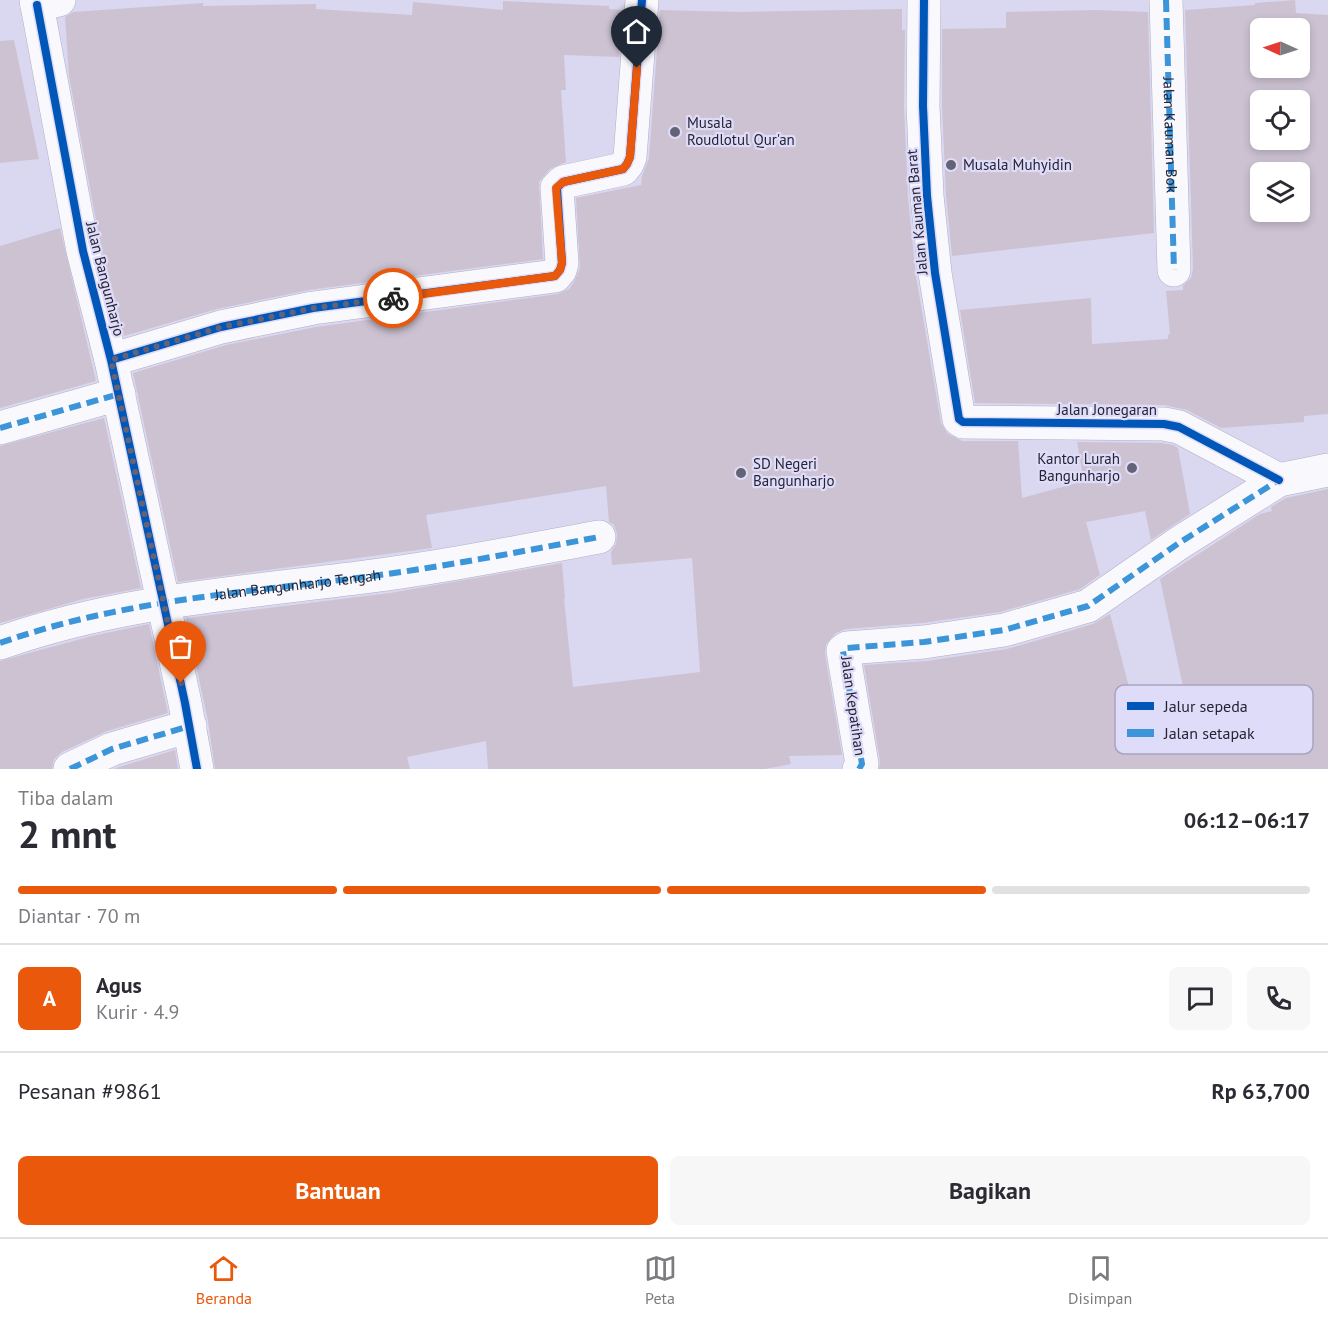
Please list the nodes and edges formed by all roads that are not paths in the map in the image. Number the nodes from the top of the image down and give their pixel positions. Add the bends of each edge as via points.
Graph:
1 (642, 0) edge
2 (924, 0) edge
3 (1166, 0) edge
4 (44, 2) edge
5 (1174, 270) dead end
6 (111, 360) junction
7 (119, 394) junction
8 (959, 419) joint
9 (0, 428) edge
10 (1328, 470) edge
11 (1279, 480) junction
12 (599, 537) dead end
13 (163, 602) junction
14 (0, 643) edge
15 (190, 726) junction
16 (70, 769) edge
17 (197, 769) edge
18 (859, 769) edge

1 - 6 street via 630,157 623,169 563,182 556,188 562,263 555,276 314,308 222,327
2 - 8 street, Jalan Kauman Barat via 927,196 935,273
3 - 5 street, Jalan Kauman Bok
4 - 6 street, Jalan Bangunharjo via 83,251
6 - 7 street, Jalan Bangunharjo
7 - 9 street
7 - 13 street, Jalan Bangunharjo
8 - 11 street, Jalan Jonegaran via 1164,424 1179,427
10 - 11 street
11 - 18 street, Jalan Kepatihan via 1088,606 1004,630 843,651 862,764
12 - 13 street, Jalan Bangunharjo Tengah via 380,574
13 - 14 street, Jalan Bangunharjo Tengah via 63,623
13 - 15 street, Jalan Bangunharjo
15 - 16 street via 112,749
15 - 17 street, Jalan Bangunharjo

